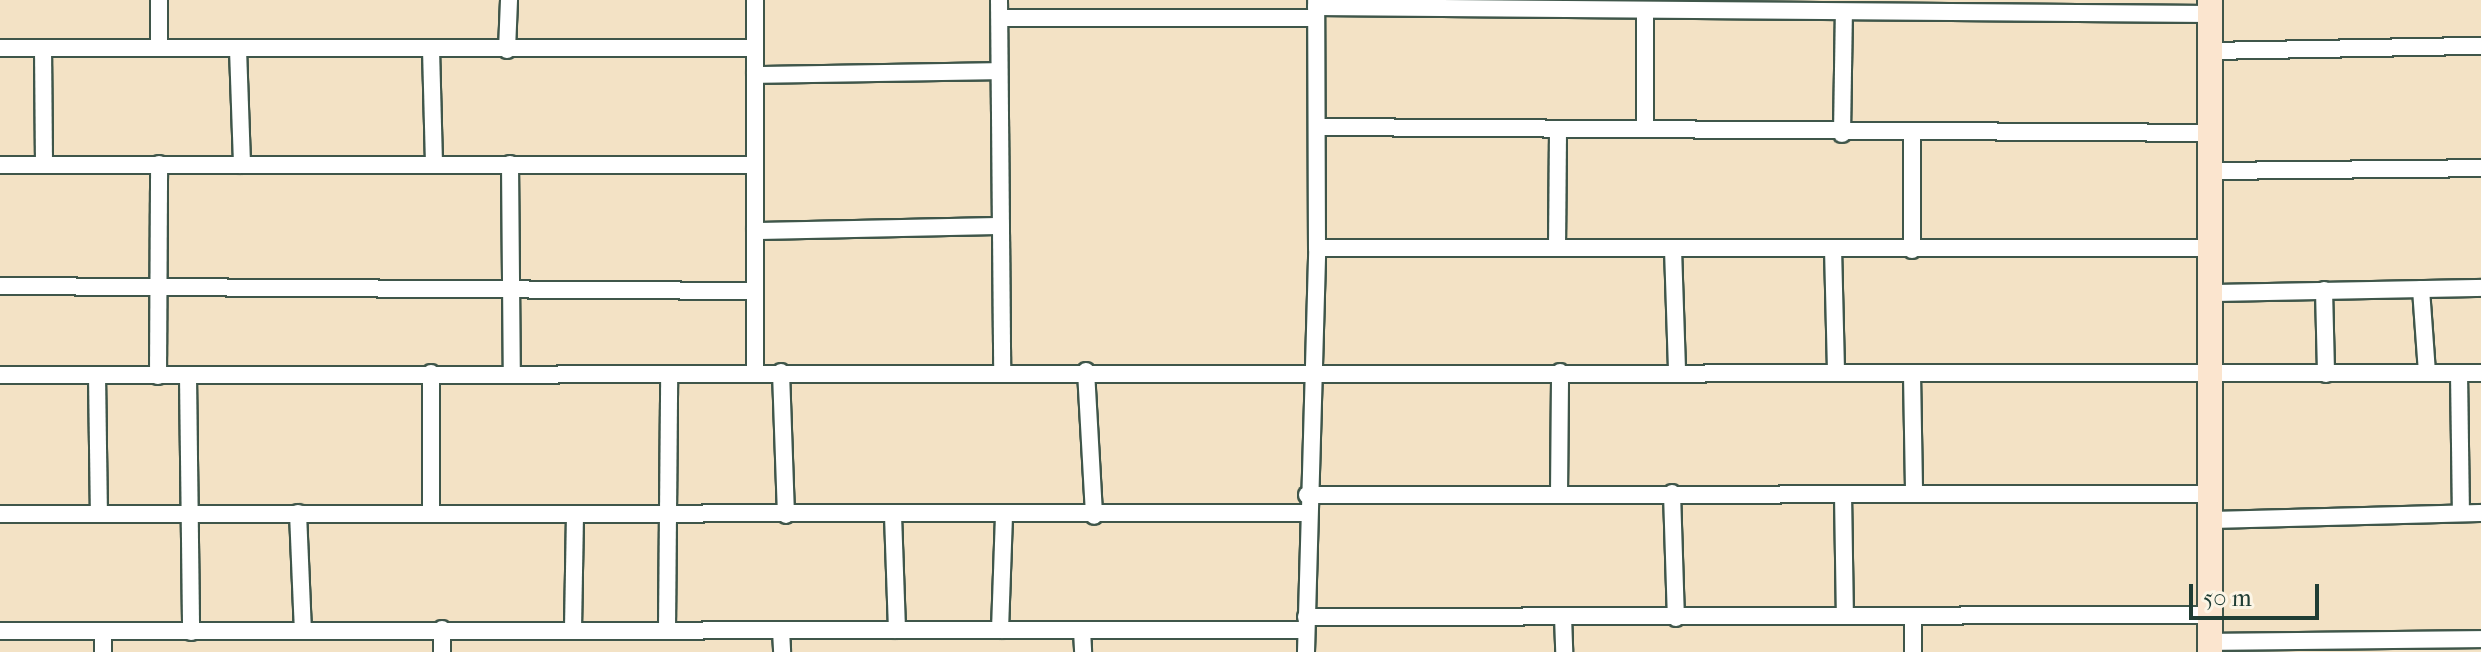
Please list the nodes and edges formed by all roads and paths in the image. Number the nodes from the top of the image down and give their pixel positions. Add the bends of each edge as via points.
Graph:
1 (159, 0) edge
2 (509, 0) edge
3 (755, 0) edge
4 (999, 0) edge
5 (1559, 6) edge
6 (1910, 6) edge
7 (2210, 7) edge
8 (1316, 8) edge
9 (1645, 12) junction
10 (1844, 12) junction
11 (1000, 18) junction
12 (2481, 46) edge
13 (0, 48) edge
14 (43, 48) junction
15 (159, 48) junction
16 (755, 48) junction
17 (238, 49) junction
18 (431, 49) junction
19 (507, 50) junction
20 (2210, 51) junction
21 (999, 71) junction
22 (755, 75) junction
23 (1317, 127) junction
24 (1645, 129) junction
25 (1558, 130) junction
26 (2210, 133) junction
27 (1842, 134) junction
28 (1912, 134) junction
29 (434, 163) junction
30 (159, 164) junction
31 (510, 164) junction
32 (0, 165) edge
33 (44, 165) junction
34 (242, 165) junction
35 (755, 165) junction
36 (2481, 168) edge
37 (2210, 171) junction
38 (1001, 226) junction
39 (755, 231) junction
40 (1317, 248) junction
41 (1557, 248) junction
42 (1833, 248) junction
43 (2210, 248) junction
44 (1673, 249) junction
45 (1912, 250) junction
46 (0, 286) edge
47 (158, 287) junction
48 (2481, 288) edge
49 (511, 289) junction
50 (2421, 289) junction
51 (2324, 290) junction
52 (755, 291) junction
53 (2210, 293) junction
54 (1313, 370) junction
55 (755, 371) junction
56 (1002, 371) junction
57 (1086, 371) junction
58 (781, 372) junction
59 (1560, 372) junction
60 (1677, 372) junction
61 (431, 373) junction
62 (512, 373) junction
63 (1836, 373) junction
64 (2427, 373) junction
65 (2459, 373) junction
66 (2481, 373) edge
67 (669, 374) junction
68 (1912, 374) junction
69 (2326, 374) junction
70 (0, 375) edge
71 (97, 375) junction
72 (2210, 375) junction
73 (158, 376) junction
74 (188, 376) junction
75 (1914, 491) junction
76 (1672, 493) junction
77 (1843, 494) junction
78 (2210, 494) junction
79 (1307, 495) junction
80 (1559, 495) junction
81 (99, 513) junction
82 (191, 513) junction
83 (298, 513) junction
84 (1307, 513) junction
85 (2461, 513) junction
86 (2481, 513) edge
87 (0, 514) edge
88 (431, 514) junction
89 (575, 514) junction
90 (786, 515) junction
91 (893, 515) junction
92 (1004, 515) junction
93 (668, 516) junction
94 (1094, 516) junction
95 (2210, 520) junction
96 (2210, 615) junction
97 (1563, 616) junction
98 (1845, 616) junction
99 (1913, 616) junction
100 (1676, 618) junction
101 (1306, 624) junction
102 (667, 628) junction
103 (442, 629) junction
104 (573, 629) junction
105 (303, 630) junction
106 (781, 630) junction
107 (897, 630) junction
108 (1000, 630) junction
109 (1082, 630) junction
110 (0, 631) edge
111 (103, 631) junction
112 (191, 632) junction
113 (2481, 639) edge
114 (2461, 646) edge
115 (2210, 647) edge
116 (103, 652) edge
117 (442, 652) edge
118 (782, 652) edge
119 (1083, 652) edge
120 (1306, 652) edge
121 (1564, 652) edge
122 (1913, 652) edge

1 - 15 street
2 - 19 street
3 - 16 street
4 - 11 street
5 - 8 street
5 - 9 street
6 - 7 street
6 - 10 street
7 - 20 street
8 - 11 street
8 - 23 street
9 - 10 street
9 - 24 street
10 - 27 street
11 - 21 street
12 - 20 street
13 - 14 street
14 - 15 street
14 - 33 street
15 - 17 street
16 - 19 street
16 - 22 street
17 - 18 street
17 - 34 street
18 - 19 street
18 - 29 street
20 - 26 street
21 - 22 street
21 - 38 street
22 - 35 street
23 - 25 street
23 - 40 street
24 - 25 street
24 - 27 street
25 - 41 street
26 - 28 street
26 - 37 street
27 - 28 street
28 - 45 street
29 - 31 street
29 - 34 street
30 - 33 street
30 - 34 street
30 - 47 street
31 - 35 street
31 - 49 street
32 - 33 street
35 - 39 street
36 - 37 street
37 - 43 street
38 - 39 street
38 - 56 street
39 - 52 street
40 - 41 street
40 - 54 street
41 - 44 street
42 - 44 street
42 - 45 street
42 - 63 street
43 - 45 street
43 - 53 street
44 - 60 street
46 - 47 street
47 - 49 street
47 - 73 street
48 - 50 street
49 - 52 street
49 - 62 street
50 - 51 street
50 - 64 street
51 - 53 street
51 - 69 street
52 - 55 street
53 - 72 street
54 - 57 street
54 - 59 street
54 - 79 street
55 - 58 street
55 - 67 street
56 - 57 street
56 - 58 street
57 - 94 street
58 - 90 street
59 - 60 street
59 - 80 street
60 - 63 street
61 - 62 street
61 - 74 street
61 - 88 street
62 - 67 street
63 - 68 street
64 - 65 street
64 - 69 street
65 - 66 street
65 - 85 street
67 - 93 street
68 - 72 street
68 - 75 street
69 - 72 street
70 - 71 street
71 - 73 street
71 - 81 street
72 - 78 street
73 - 74 street
74 - 82 street
75 - 77 street
75 - 78 street
76 - 77 street
76 - 80 street
76 - 100 street
77 - 98 street
78 - 95 street
79 - 80 street
79 - 84 street
81 - 82 street
81 - 87 street
82 - 83 street
82 - 112 street
83 - 88 street
83 - 105 street
84 - 94 street
84 - 101 street
85 - 86 street
85 - 95 street
88 - 89 street
89 - 93 street
89 - 104 street
90 - 91 street
90 - 93 street
91 - 92 street
91 - 107 street
92 - 94 street
92 - 108 street
93 - 102 street
95 - 96 street
96 - 99 street
96 - 115 street
97 - 100 street
97 - 101 street
97 - 121 street
98 - 99 street
98 - 100 street
99 - 122 street
101 - 109 street
101 - 120 street
102 - 104 street
102 - 106 street
103 - 104 street
103 - 105 street
103 - 117 street
105 - 112 street
106 - 107 street
106 - 118 street
107 - 108 street
108 - 109 street
109 - 119 street
110 - 111 street
111 - 112 street
111 - 116 street
113 - 114 street
114 - 115 street

